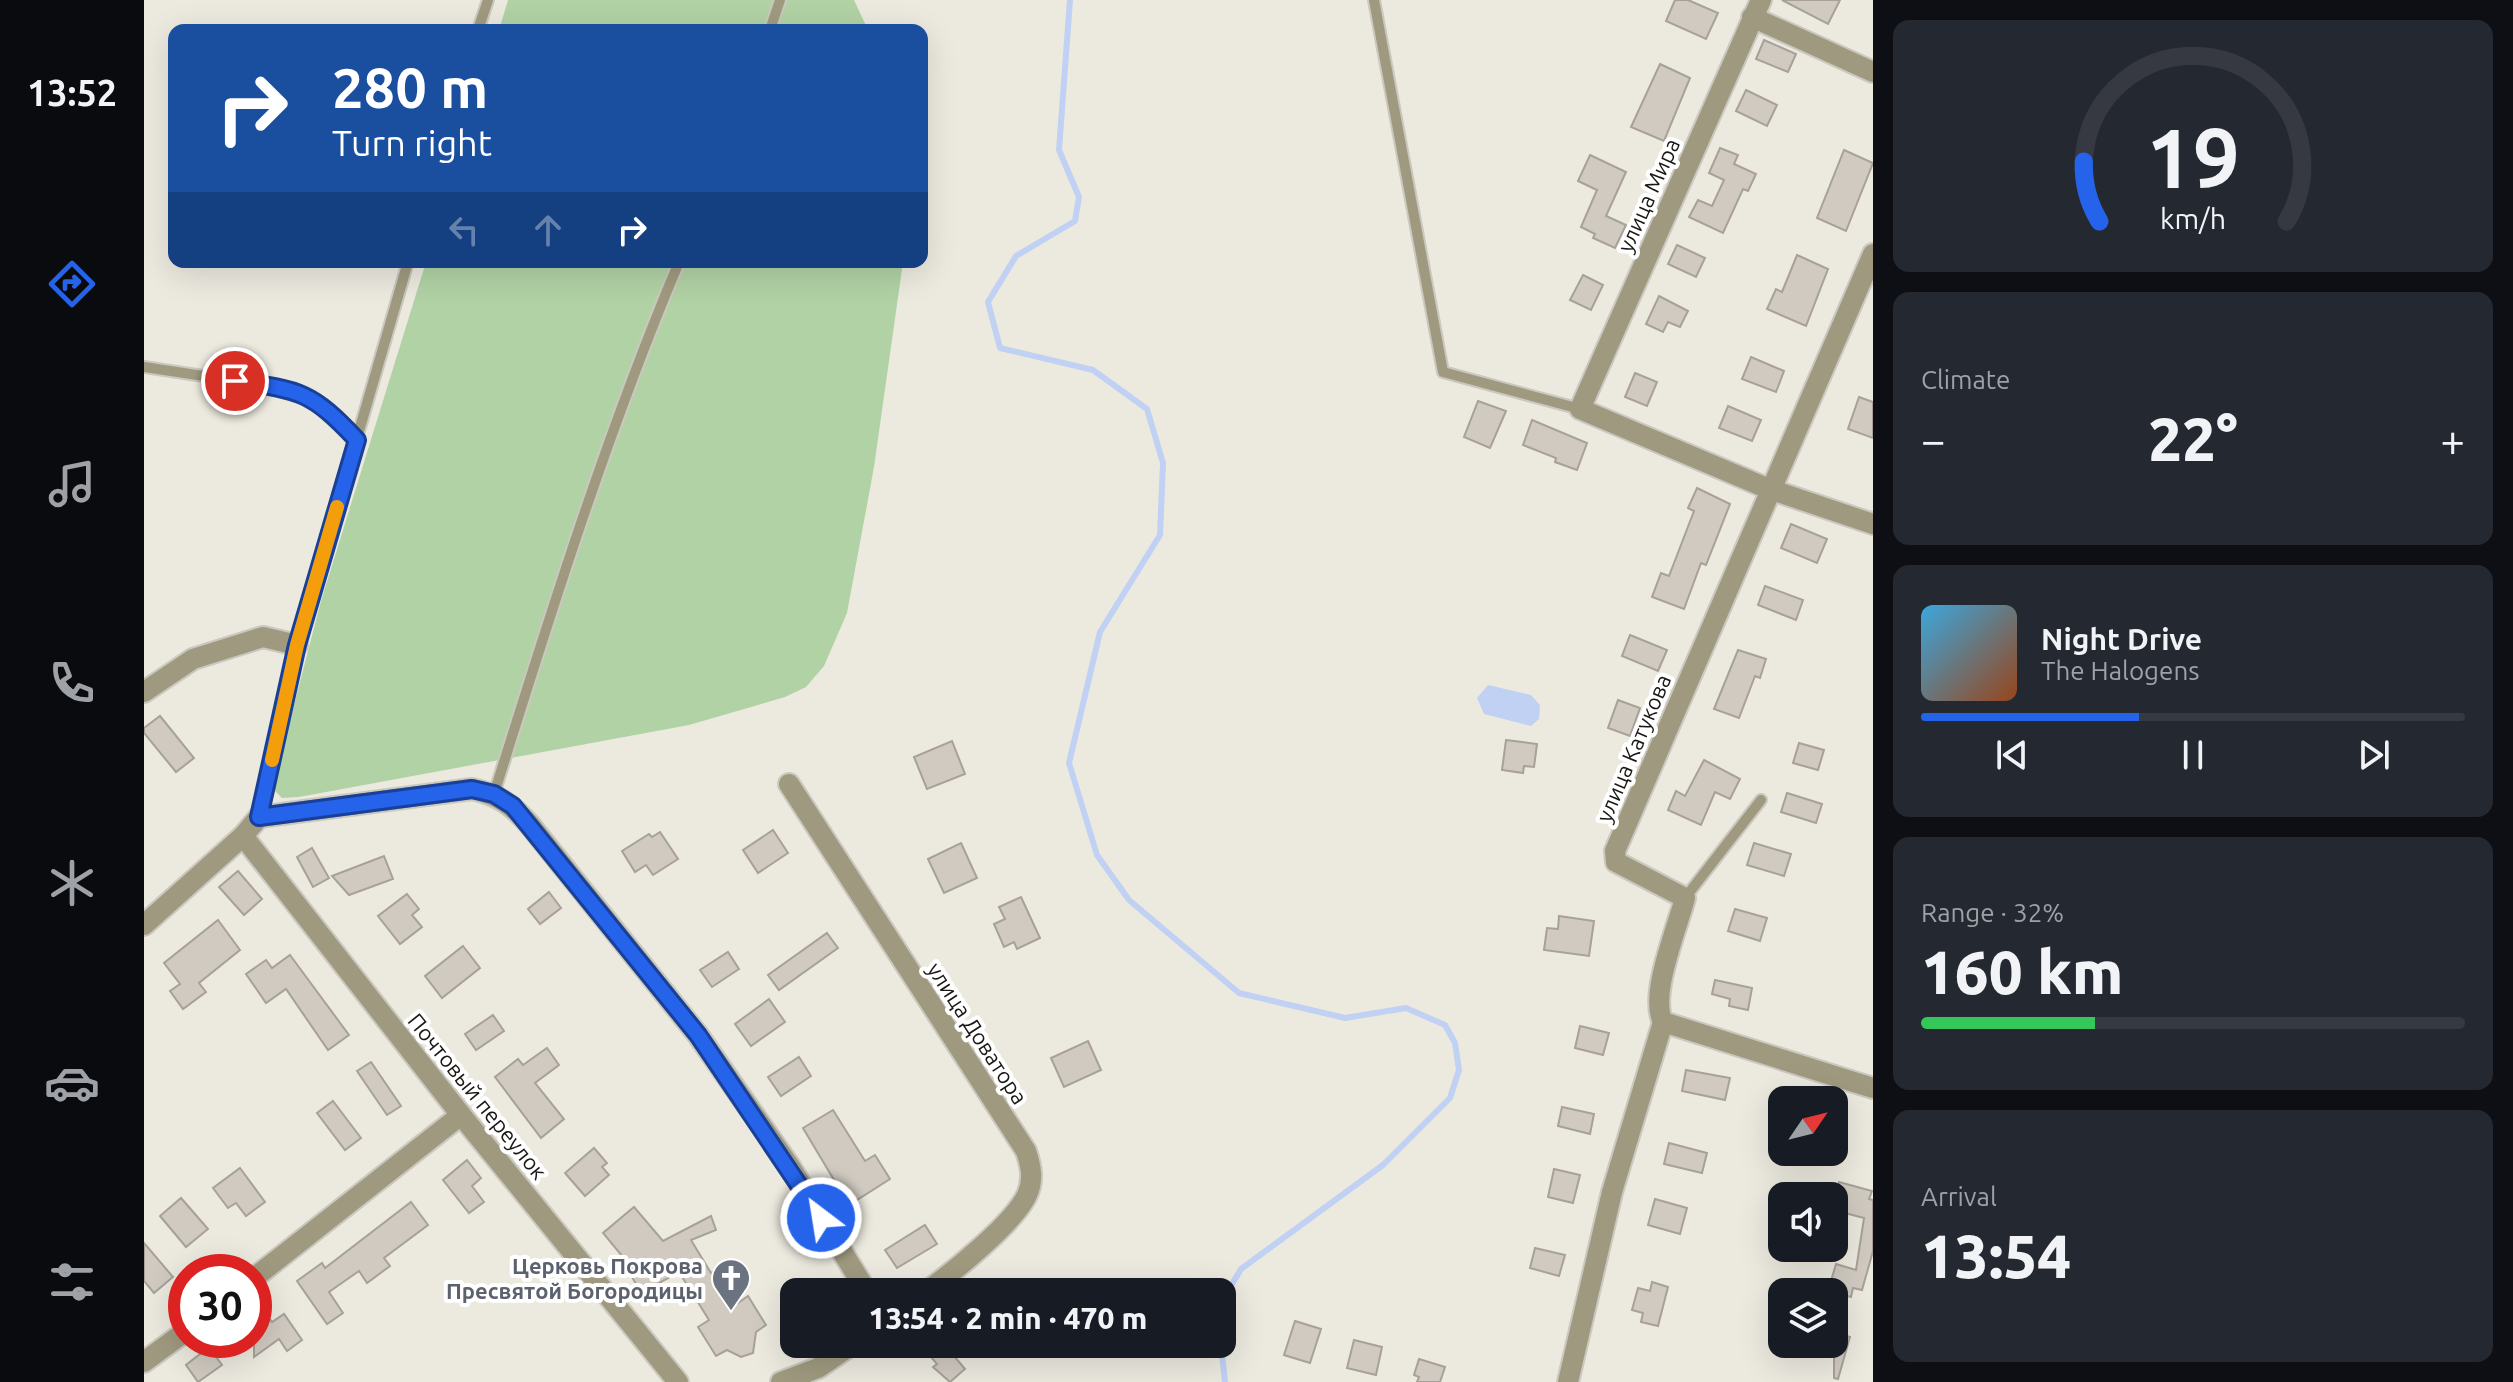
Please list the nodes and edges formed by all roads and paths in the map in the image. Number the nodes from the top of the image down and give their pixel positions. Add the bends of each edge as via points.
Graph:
1 (488, 0) edge
2 (780, 0) edge
3 (1374, 0) edge
4 (1756, 8) edge
5 (480, 24) edge
6 (772, 24) edge
7 (1873, 72) edge
8 (1873, 254) edge
9 (406, 268) edge
10 (677, 268) edge
11 (144, 367) edge
12 (1580, 409) junction
13 (357, 440) junction
14 (1769, 489) junction
15 (1873, 524) edge
16 (297, 645) junction
17 (144, 692) edge
18 (789, 784) dead end
19 (494, 794) junction
20 (1761, 800) dead end
21 (259, 817) junction
22 (243, 836) junction
23 (1685, 898) junction
24 (144, 925) edge
25 (1663, 1022) junction
26 (1873, 1088) edge
27 (461, 1115) junction
28 (272, 1264) edge
29 (858, 1278) edge
30 (942, 1278) edge
31 (168, 1344) edge
32 (833, 1358) edge
33 (144, 1362) edge
34 (678, 1382) edge
35 (781, 1382) edge
36 (1568, 1382) edge

1 - 5 lane
2 - 6 lane
3 - 12 lane via 1443,372
4 - 7 street
4 - 12 street, улица Мира
8 - 14 street, улица Катукова
9 - 13 lane
10 - 19 lane via 562,576
11 - 13 lane via 295,390 330,411
12 - 14 street
13 - 16 lane
14 - 15 street
14 - 23 street, улица Катукова via 1615,851 1616,862
16 - 17 street via 263,637 193,659
16 - 21 lane
18 - 30 street, улица Доватора via 1031,1166 1027,1195 1014,1214
19 - 21 street via 472,789
19 - 29 street via 530,825 698,1035 791,1168
20 - 23 lane
21 - 22 street
22 - 24 street
22 - 27 street, Почтовый переулок
23 - 25 street via 1660,989 1657,1010
25 - 26 street
25 - 36 street via 1612,1192
27 - 28 street
27 - 34 street, Почтовый переулок
31 - 33 street
32 - 35 street

